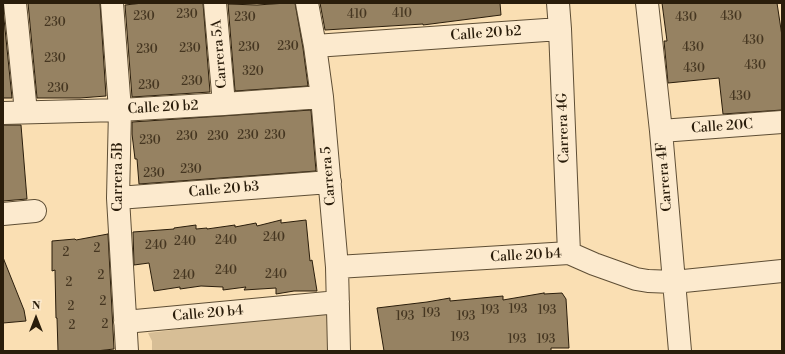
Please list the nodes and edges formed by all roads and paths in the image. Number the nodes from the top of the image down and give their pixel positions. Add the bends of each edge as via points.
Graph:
1 (15, 3) edge
2 (112, 3) edge
3 (215, 3) edge
4 (307, 3) edge
5 (558, 3) edge
6 (647, 3) edge
7 (560, 28) junction
8 (315, 46) junction
9 (322, 97) junction
10 (224, 104) junction
11 (120, 110) junction
12 (26, 112) junction
13 (3, 113) edge
14 (782, 122) edge
15 (661, 131) junction
16 (330, 182) junction
17 (118, 198) junction
18 (36, 211) dead end
19 (3, 214) edge
20 (568, 253) junction
21 (337, 266) junction
22 (782, 271) edge
23 (674, 282) junction
24 (338, 302) junction
25 (125, 322) junction
26 (127, 351) edge
27 (339, 351) edge
28 (680, 351) edge

1 - 12 street
2 - 11 street, Carrera 5B
3 - 10 street, Carrera 5A
4 - 8 street, Carrera 5
5 - 7 street, Carrera 4G
6 - 15 street, Carrera 4F
7 - 8 street, Calle 20 b2
7 - 20 street, Carrera 4G
8 - 9 street, Carrera 5
9 - 10 street, Calle 20 b2
9 - 16 street, Carrera 5
10 - 11 street, Calle 20 b2
11 - 12 street, Calle 20 b2
11 - 17 street, Carrera 5B
12 - 13 street, Calle 20 b2
14 - 15 street, Calle 20C
15 - 23 street, Carrera 4F
16 - 17 street, Calle 20 b3
16 - 21 street, Carrera 5
17 - 25 street, Carrera 5B
18 - 19 street
20 - 21 street, Calle 20 b4
20 - 23 street, Calle 20 b4 via 636,279
21 - 24 street, Carrera 5
22 - 23 street, Calle 20 b4
23 - 28 street, Carrera 4F
24 - 25 street, Calle 20 b4
24 - 27 street, Carrera 5
25 - 26 street, Carrera 5B

